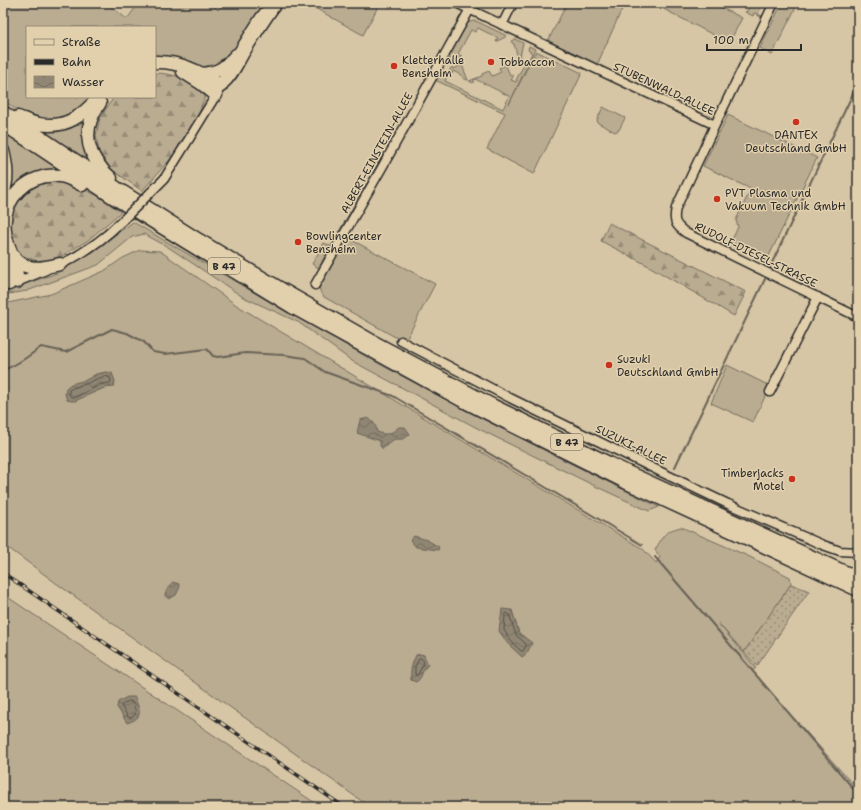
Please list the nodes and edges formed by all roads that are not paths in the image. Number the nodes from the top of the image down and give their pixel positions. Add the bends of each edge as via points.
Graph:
1 (271, 3) edge
2 (278, 3) edge
3 (456, 3) edge
4 (513, 3) edge
5 (774, 3) edge
6 (470, 9) junction
7 (502, 25) junction
8 (236, 55) junction
9 (156, 62) edge
10 (156, 67) edge
11 (202, 74) junction
12 (218, 91) junction
13 (98, 98) edge
14 (104, 98) edge
15 (3, 111) edge
16 (3, 124) edge
17 (714, 125) junction
18 (3, 150) edge
19 (115, 193) junction
20 (3, 195) edge
21 (6, 254) edge
22 (60, 264) junction
23 (10, 284) edge
24 (315, 285) dead end
25 (818, 297) junction
26 (858, 317) edge
27 (401, 341) dead end
28 (770, 392) dead end
29 (858, 552) edge
30 (858, 578) edge
31 (858, 590) edge

1 - 8 street
2 - 12 street
3 - 6 street, STUBENWALD-ALLEE
4 - 7 street
5 - 17 street, STUBENWALD-ALLEE
6 - 7 street, STUBENWALD-ALLEE
6 - 24 street, ALBERT-EINSTEIN-ALLEE
7 - 17 street, STUBENWALD-ALLEE
8 - 11 highway via 219,70
8 - 12 street
9 - 11 highway via 173,63
10 - 12 highway via 184,72
11 - 12 highway
12 - 22 street, bridge via 164,179 112,232 78,256
13 - 15 highway via 82,114 68,122 52,125 38,124
14 - 19 highway via 94,112 89,125 88,140 93,156 110,177
15 - 19 highway, B 47
16 - 19 highway, B 47
17 - 25 street, RUDOLF-DIESEL-STRASSE via 676,208 676,222 686,233
18 - 20 highway via 7,176
19 - 21 highway via 98,193 70,178 58,176 45,176 26,183 11,201 6,212
19 - 30 highway, B 47 via 374,342 494,406 623,470
19 - 31 highway, B 47 via 182,241 292,307 460,400 626,482
21 - 22 highway via 30,268
21 - 23 highway via 16,269
22 - 23 street
25 - 26 street, RUDOLF-DIESEL-STRASSE
25 - 28 street, RUDOLF-DIESEL-STRASSE
27 - 29 street, SUZUKI-ALLEE via 510,398 728,504 823,545 840,551

